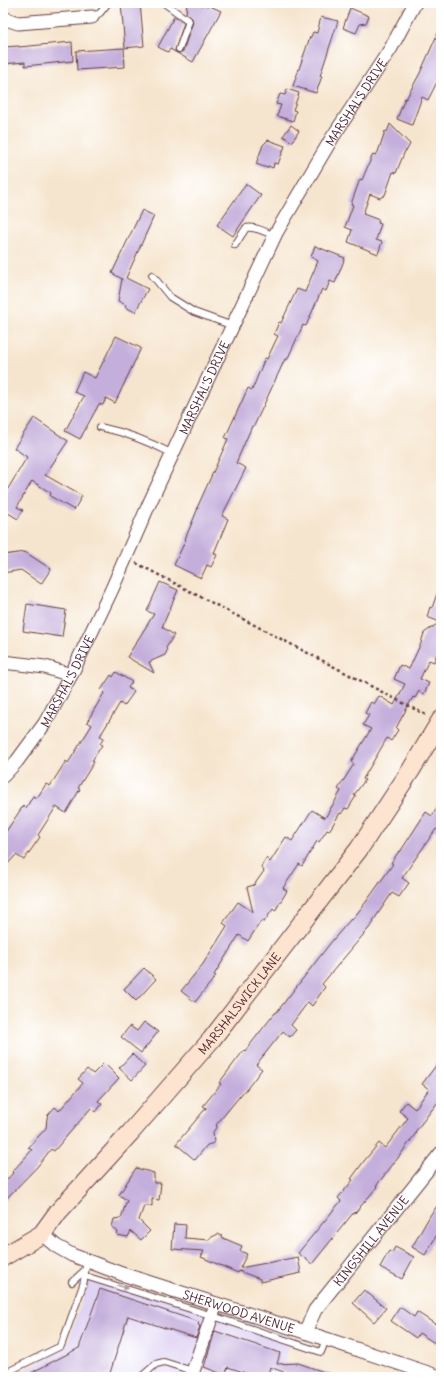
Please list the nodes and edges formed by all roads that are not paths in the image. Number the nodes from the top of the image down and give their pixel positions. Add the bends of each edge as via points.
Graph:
1 (108, 3) edge
2 (164, 3) edge
3 (415, 3) edge
4 (92, 17) joint
5 (3, 18) edge
6 (179, 49) dead end
7 (274, 236) junction
8 (235, 245) dead end
9 (152, 275) dead end
10 (233, 326) junction
11 (100, 427) dead end
12 (173, 454) junction
13 (3, 662) edge
14 (71, 675) junction
15 (440, 721) edge
16 (3, 776) edge
17 (441, 1153) edge
18 (42, 1234) junction
19 (3, 1257) edge
20 (86, 1269) junction
21 (72, 1282) dead end
22 (215, 1310) junction
23 (305, 1332) junction
24 (326, 1339) junction
25 (3, 1374) edge
26 (193, 1374) edge
27 (141, 1377) edge
28 (440, 1377) edge

1 - 4 lane via 100,13
2 - 6 lane via 189,21
3 - 7 street, MARSHAL'S DRIVE via 391,48 332,138
4 - 5 street via 18,23
7 - 8 lane via 258,229 246,228
7 - 10 street, MARSHAL'S DRIVE
9 - 10 lane via 170,297 194,312
10 - 12 street, MARSHAL'S DRIVE
11 - 12 lane via 149,441
12 - 14 street, MARSHAL'S DRIVE
13 - 14 street via 45,667
14 - 16 street, MARSHAL'S DRIVE via 45,723
15 - 18 street, MARSHALSWICK LANE via 359,849 211,1040 58,1212
17 - 23 street, KINGSHILL AVENUE via 314,1310
18 - 19 street, MARSHALSWICK LANE
18 - 20 street, SHERWOOD AVENUE
20 - 21 lane
20 - 22 street, SHERWOOD AVENUE via 122,1274
20 - 25 lane via 61,1346
22 - 23 street, SHERWOOD AVENUE
22 - 24 lane via 321,1352
22 - 26 street
23 - 24 street, SHERWOOD AVENUE
24 - 28 street, SHERWOOD AVENUE
26 - 27 lane via 164,1362 156,1364

